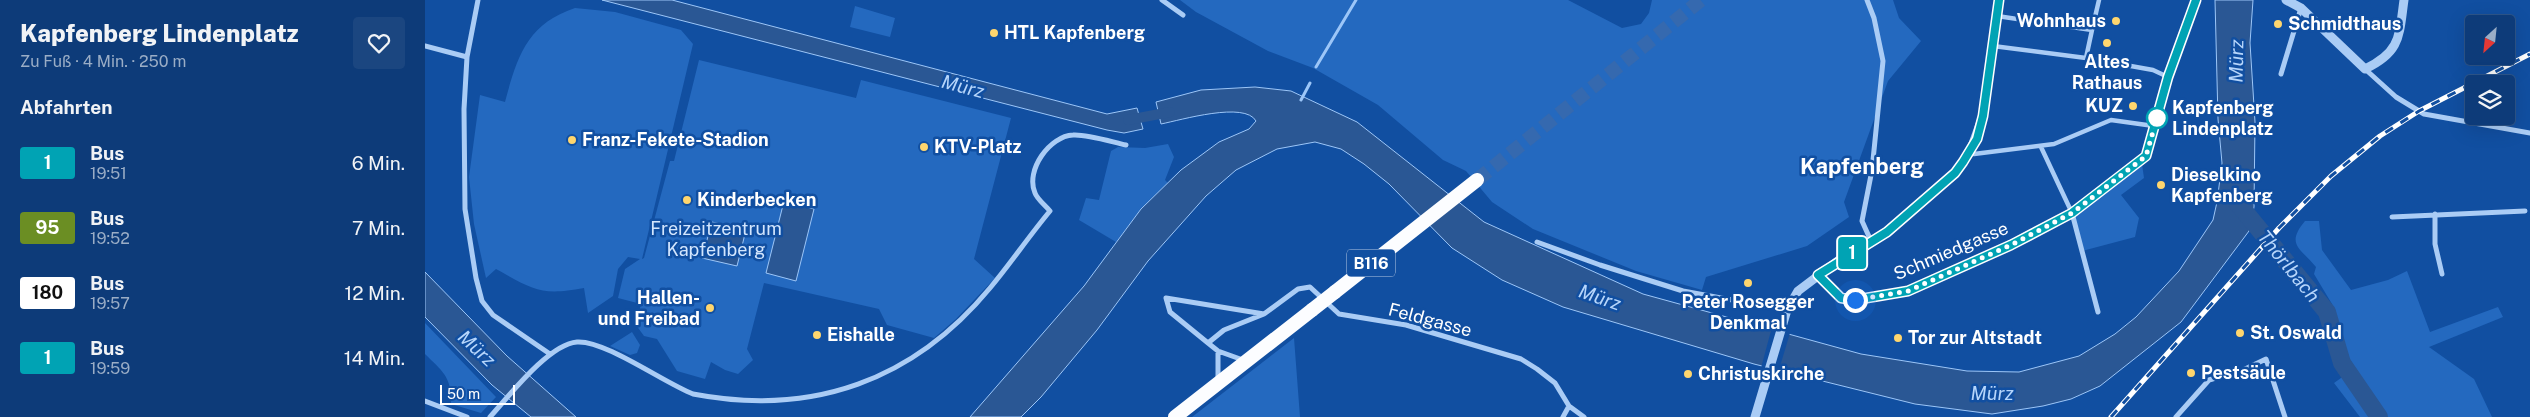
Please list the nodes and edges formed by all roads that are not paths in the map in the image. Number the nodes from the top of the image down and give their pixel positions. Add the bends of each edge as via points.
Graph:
1 (478, 0) edge
2 (1162, 0) edge
3 (1867, 0) edge
4 (1999, 0) edge
5 (2099, 0) edge
6 (2196, 0) edge
7 (2286, 0) edge
8 (2404, 0) edge
9 (2301, 8) junction
10 (1183, 15) dead end
11 (1997, 16) junction
12 (2092, 28) junction
13 (425, 46) edge
14 (1993, 46) junction
15 (467, 57) junction
16 (2086, 58) junction
17 (2365, 69) junction
18 (2281, 74) dead end
19 (2168, 77) junction
20 (2154, 126) junction
21 (2530, 133) edge
22 (1126, 145) dead end
23 (2041, 147) junction
24 (1970, 152) junction
25 (1477, 180) tunnel mouth
26 (2525, 211) dead end
27 (2072, 213) junction
28 (2435, 214) junction
29 (2392, 217) dead end
30 (1871, 241) junction
31 (1537, 242) dead end
32 (2442, 274) dead end
33 (1818, 275) junction
34 (1787, 310) junction
35 (2098, 312) dead end
36 (1264, 314) junction
37 (1208, 343) junction
38 (1218, 351) junction
39 (549, 354) junction
40 (1252, 358) junction
41 (886, 379) dead end
42 (1218, 385) junction
43 (425, 401) edge
44 (724, 405) dead end
45 (1569, 406) junction
46 (467, 417) edge
47 (490, 417) edge
48 (1175, 417) edge
49 (1563, 417) edge
50 (1584, 417) edge
51 (1755, 417) edge
52 (2176, 417) edge
53 (2285, 417) edge

1 - 15 street
2 - 10 street
3 - 30 street via 1883,61 1872,170 1862,221
4 - 11 street
5 - 12 street
6 - 19 street
7 - 9 street
8 - 17 street via 2394,48 2381,61
9 - 17 street
9 - 18 street
11 - 12 street
11 - 14 street
12 - 16 street
13 - 15 street
14 - 16 street
14 - 24 street via 1983,116
15 - 39 street via 465,209 482,301 493,315
16 - 19 street via 2153,70
17 - 21 street via 2396,97 2425,114
19 - 20 street
20 - 23 street via 2111,120 2091,126 2068,140
20 - 27 street via 2146,156
22 - 41 street via 1073,135 1049,147 1035,167 1033,179 1035,193 1050,210 990,288 956,325
23 - 24 street
23 - 27 street
24 - 30 street via 1955,173 1887,232
25 - 40 highway, B116, bridge
26 - 28 street
27 - 33 street, Schmiedgasse via 2011,245 1908,291 1855,300 1841,298
27 - 35 street
28 - 29 street
28 - 32 street via 2435,244
30 - 33 street
31 - 34 street via 1683,291
33 - 34 street via 1798,291
34 - 51 street
36 - 37 street, Feldgasse via 1223,330
36 - 37 street via 1166,298 1170,312
36 - 45 street, Feldgasse via 1299,289 1310,288 1339,314 1406,325 1521,360 1555,383
37 - 38 street
38 - 40 street
38 - 42 street
39 - 44 street via 577,342 600,346 685,391
39 - 47 street
40 - 42 highway, B116
42 - 48 highway, B116
43 - 46 street
45 - 49 street
45 - 50 street, Feldgasse
52 - 53 street via 2209,380 2266,359

